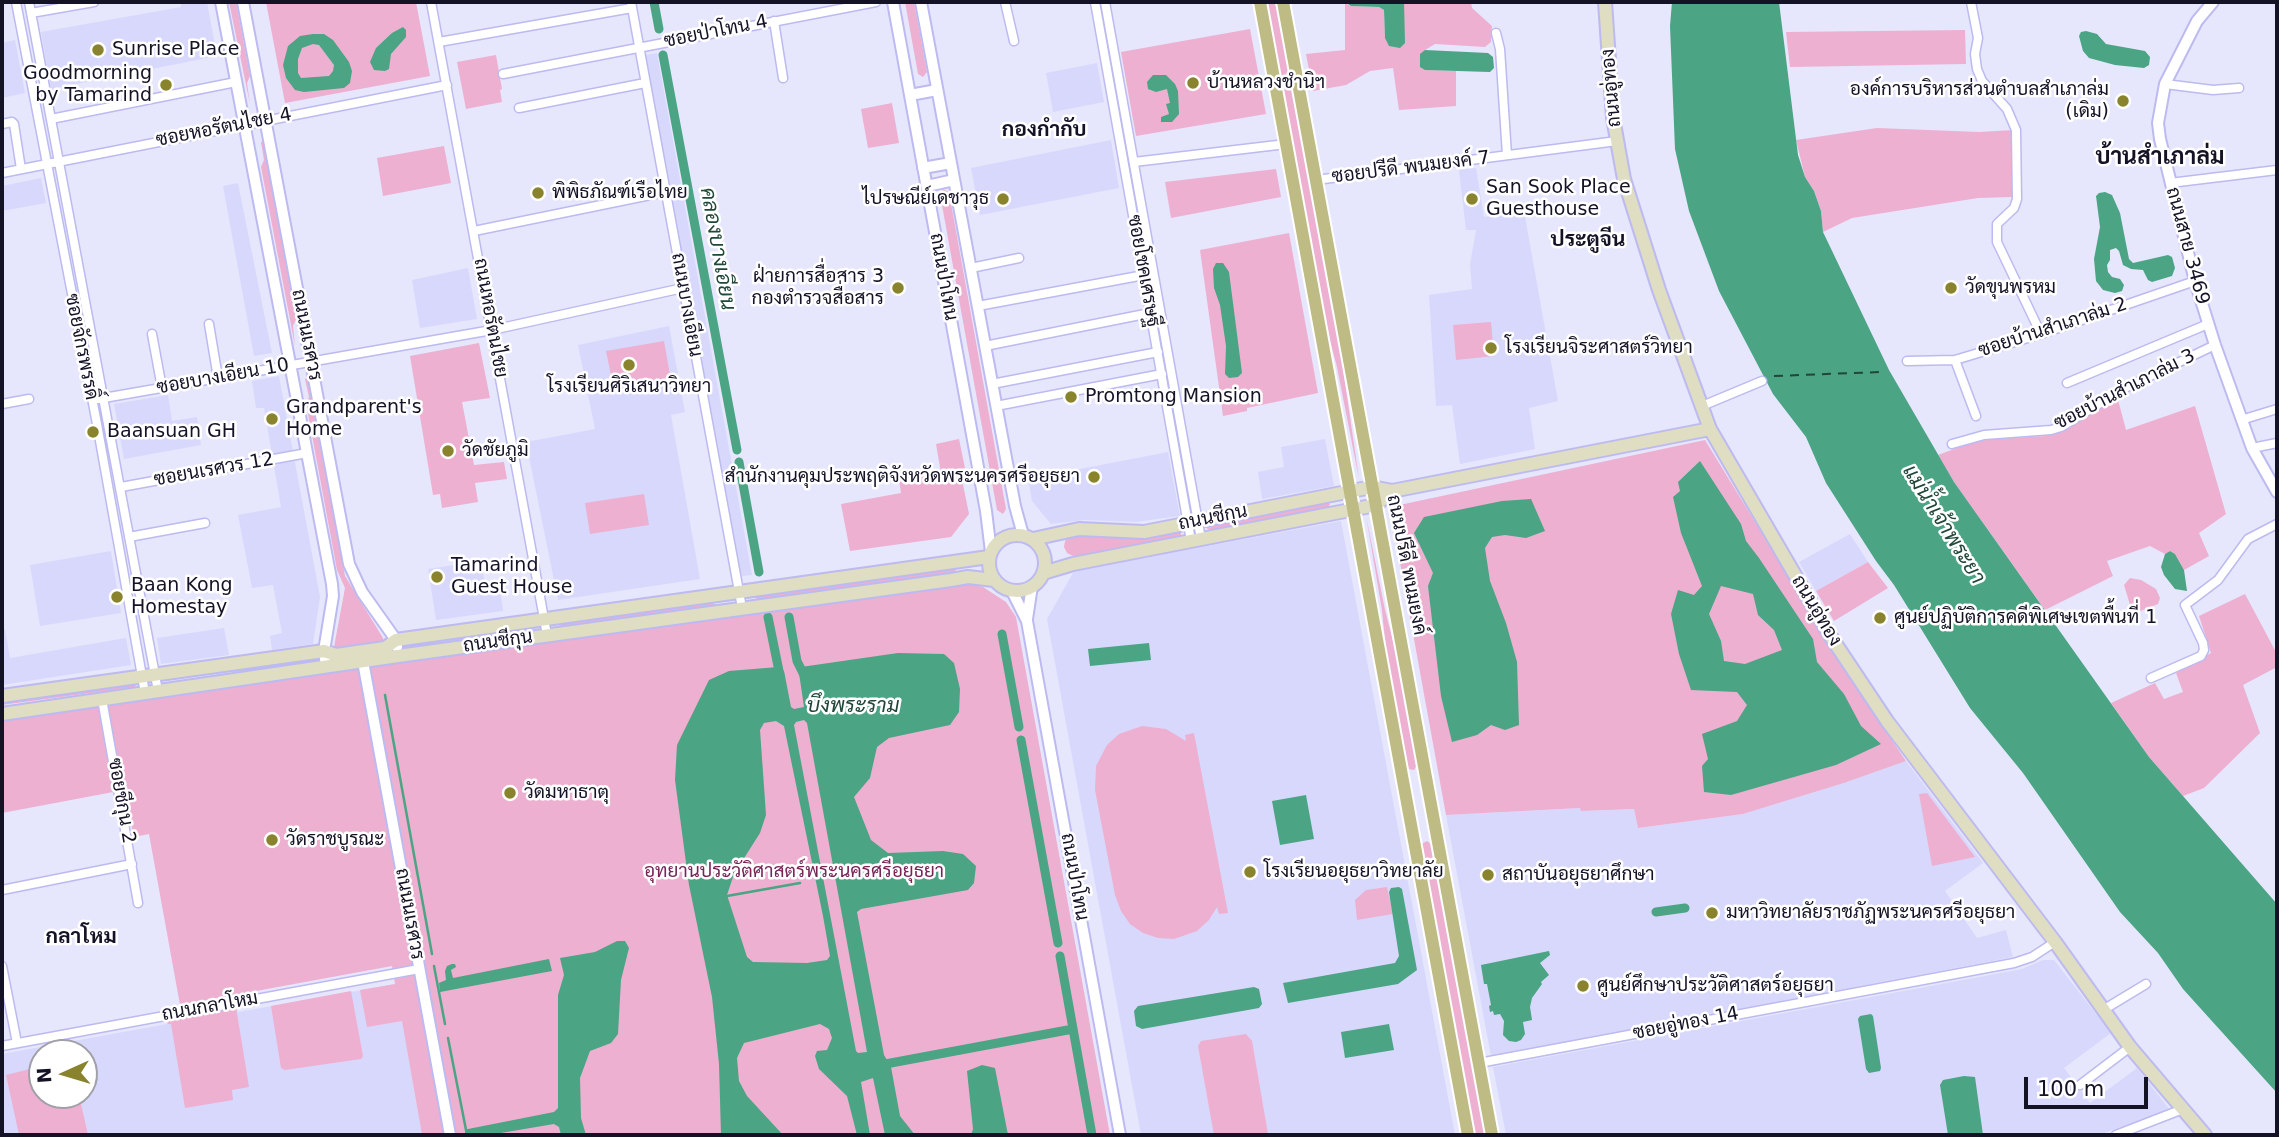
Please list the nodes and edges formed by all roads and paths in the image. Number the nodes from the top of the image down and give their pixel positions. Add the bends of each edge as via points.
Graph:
1 (16, 2) edge
2 (29, 2) edge
3 (94, 2) edge
4 (221, 2) edge
5 (243, 2) edge
6 (431, 2) edge
7 (876, 2) edge
8 (893, 2) edge
9 (921, 2) edge
10 (1005, 2) edge
11 (1095, 2) edge
12 (1105, 2) edge
13 (1260, 2) edge
14 (1283, 2) edge
15 (1605, 2) edge
16 (1971, 2) edge
17 (2213, 2) edge
18 (631, 5) edge
19 (31, 13) junction
20 (774, 21) junction
21 (1496, 33) dead end
22 (1014, 41) dead end
23 (439, 42) junction
24 (639, 47) junction
25 (37, 48) junction
26 (25, 51) junction
27 (503, 74) dead end
28 (783, 78) dead end
29 (236, 82) junction
30 (645, 83) junction
31 (2165, 84) junction
32 (447, 85) junction
33 (2239, 88) dead end
34 (937, 90) junction
35 (910, 95) junction
36 (519, 108) dead end
37 (51, 119) junction
38 (266, 120) junction
39 (2, 124) edge
40 (244, 124) junction
41 (1127, 124) junction
42 (1117, 125) junction
43 (1616, 141) junction
44 (1286, 144) junction
45 (1507, 155) junction
46 (58, 161) junction
47 (1134, 162) junction
48 (46, 163) junction
49 (951, 163) junction
50 (923, 168) junction
51 (21, 169) junction
52 (2277, 170) edge
53 (2, 173) edge
54 (954, 180) junction
55 (1315, 180) junction
56 (2170, 183) junction
57 (926, 186) junction
58 (665, 192) junction
59 (474, 230) junction
60 (73, 239) junction
61 (61, 241) junction
62 (1018, 258) dead end
63 (971, 268) junction
64 (1144, 275) junction
65 (2195, 281) junction
66 (683, 288) junction
67 (978, 306) junction
68 (1150, 313) junction
69 (209, 324) dead end
70 (2208, 324) junction
71 (492, 330) junction
72 (152, 334) dead end
73 (2041, 334) junction
74 (2215, 345) junction
75 (985, 346) junction
76 (1158, 352) junction
77 (1955, 360) junction
78 (1908, 361) dead end
79 (311, 362) junction
80 (290, 366) junction
81 (1161, 374) junction
82 (218, 378) junction
83 (1762, 380) dead end
84 (2067, 383) dead end
85 (992, 384) junction
86 (162, 388) junction
87 (103, 398) junction
88 (29, 399) dead end
89 (92, 400) junction
90 (2, 404) edge
91 (996, 406) junction
92 (1702, 406) junction
93 (2277, 409) edge
94 (1976, 416) dead end
95 (2241, 420) junction
96 (1710, 429) junction
97 (2277, 443) edge
98 (1952, 444) dead end
99 (2252, 448) junction
100 (307, 453) junction
101 (121, 487) junction
102 (1372, 487) junction
103 (1349, 491) junction
104 (1392, 491) junction
105 (2277, 492) edge
106 (1376, 505) junction
107 (1353, 509) junction
108 (1193, 522) junction
109 (205, 523) dead end
110 (2277, 524) edge
111 (130, 537) junction
112 (1028, 537) junction
113 (1196, 540) junction
114 (990, 554) junction
115 (135, 564) junction
116 (122, 566) junction
117 (1043, 573) junction
118 (994, 580) junction
119 (1032, 586) junction
120 (1012, 591) junction
121 (739, 593) junction
122 (742, 608) junction
123 (1027, 619) junction
124 (545, 620) junction
125 (547, 635) junction
126 (396, 640) junction
127 (324, 651) junction
128 (362, 656) junction
129 (398, 656) junction
130 (326, 666) junction
131 (149, 675) junction
132 (2151, 678) dead end
133 (151, 692) junction
134 (2, 696) edge
135 (102, 699) junction
136 (2, 713) edge
137 (1425, 770) junction
138 (1402, 774) junction
139 (1438, 840) junction
140 (1415, 844) junction
141 (132, 864) junction
142 (2, 890) edge
143 (138, 903) dead end
144 (2055, 942) junction
145 (2, 966) edge
146 (419, 969) junction
147 (2146, 984) dead end
148 (2104, 1010) junction
149 (17, 1043) junction
150 (2, 1046) edge
151 (2130, 1047) junction
152 (1479, 1063) junction
153 (2080, 1085) dead end
154 (2183, 1109) junction
155 (450, 1135) edge
156 (1120, 1135) edge
157 (1468, 1135) edge
158 (1492, 1135) edge
159 (2116, 1135) edge
160 (2205, 1135) edge

1 - 26 street, ซอยจักรพรรดิ์
2 - 19 street, ซอยจักรพรรดิ์
3 - 19 street
4 - 29 street, ถนนนเรศวร
5 - 38 street, ถนนนเรศวร
6 - 23 street, ถนนหอรัตนไชย
7 - 20 street, ซอยป่าโทน 4
8 - 35 street, ถนนป่าโทน
9 - 34 street, ถนนป่าโทน
10 - 22 street
11 - 42 street, ซอยโชคเศรษฐี
12 - 41 street, ซอยโชคเศรษฐี
13 - 44 main road
14 - 55 main road, ถนนปรีดี พนมยงค์
15 - 43 main road, ถนนอู่ทอง
16 - 73 street via 1977,29 1977,69 2007,109 2016,130 2017,199 1997,224 1997,242
17 - 31 street, ถนนสาย 3469 via 2197,21
18 - 23 street
18 - 24 street, ถนนบางเอียน
19 - 25 street, ซอยจักรพรรดิ์
20 - 24 street, ซอยป่าโทน 4
20 - 28 street
21 - 45 street
23 - 32 street, ถนนหอรัตนไชย
24 - 27 street, ซอยป่าโทน 4
24 - 30 street, ถนนบางเอียน
25 - 26 street
25 - 37 street, ซอยจักรพรรดิ์
26 - 48 street, ซอยจักรพรรดิ์
29 - 37 street
29 - 40 street, ถนนนเรศวร
30 - 36 street
30 - 58 street, ถนนบางเอียน
31 - 33 street
31 - 56 street, ถนนสาย 3469 via 2158,124
32 - 38 street, ซอยหอรัตนไชย 4
32 - 59 street, ถนนหอรัตนไชย
34 - 35 street
34 - 49 street, ถนนป่าโทน
35 - 50 street, ถนนป่าโทน
37 - 46 street, ซอยจักรพรรดิ์
38 - 40 street, ซอยหอรัตนไชย 4
38 - 79 street, ถนนนเรศวร
39 - 51 street via 14,124
40 - 46 street, ซอยหอรัตนไชย 4
40 - 80 street, ถนนนเรศวร
41 - 42 street
41 - 47 street, ซอยโชคเศรษฐี
42 - 64 street, ซอยโชคเศรษฐี
43 - 45 street, ซอยปรีดี พนมยงค์ 7
43 - 92 main road, ถนนอู่ทอง via 1659,290
44 - 47 street
44 - 103 main road
45 - 55 street, ซอยปรีดี พนมยงค์ 7
46 - 48 street, ซอยหอรัตนไชย 4
46 - 60 street, ซอยจักรพรรดิ์
47 - 108 street, ซอยโชคเศรษฐี
48 - 51 street, ซอยหอรัตนไชย 4
48 - 61 street, ซอยจักรพรรดิ์
49 - 50 street
49 - 54 street, ถนนป่าโทน
50 - 57 street, ถนนป่าโทน
51 - 53 street, ซอยหอรัตนไชย 4
52 - 56 street
54 - 57 street
54 - 63 street, ถนนป่าโทน
55 - 102 main road, ถนนปรีดี พนมยงค์
56 - 65 street, ถนนสาย 3469
57 - 114 street, ถนนป่าโทน
58 - 59 street
58 - 66 street, ถนนบางเอียน
59 - 71 street, ถนนหอรัตนไชย
60 - 61 street
60 - 87 street, ซอยจักรพรรดิ์
61 - 89 street, ซอยจักรพรรดิ์
62 - 63 street
63 - 67 street, ถนนป่าโทน
64 - 67 street
64 - 68 street, ซอยโชคเศรษฐี
65 - 70 street, ถนนสาย 3469
65 - 73 street, ซอยบ้านสำเภาล่ม 2
66 - 71 street, ซอยบางเอียน 10
66 - 121 street, ถนนบางเอียน
67 - 75 street, ถนนป่าโทน
68 - 75 street
68 - 76 street, ซอยโชคเศรษฐี
69 - 82 street
70 - 74 street, ถนนสาย 3469
70 - 84 street
71 - 79 street, ซอยบางเอียน 10
71 - 124 street, ถนนหอรัตนไชย
72 - 86 street
73 - 77 street, ซอยบ้านสำเภาล่ม 2
74 - 95 street, ถนนสาย 3469
74 - 98 street, ซอยบ้านสำเภาล่ม 3 via 2123,389 2061,427 1984,435
75 - 85 street, ถนนป่าโทน
76 - 81 street, ซอยโชคเศรษฐี
76 - 85 street
77 - 78 street, ซอยบ้านสำเภาล่ม 2
77 - 94 street
79 - 80 street, ซอยบางเอียน 10
79 - 126 street, ถนนนเรศวร via 349,564 362,592
80 - 82 street, ซอยบางเอียน 10
80 - 100 street, ถนนนเรศวร
81 - 91 street
81 - 108 street, ซอยโชคเศรษฐี
82 - 86 street, ซอยบางเอียน 10
83 - 92 street
85 - 91 street, ถนนป่าโทน
86 - 87 street, ซอยบางเอียน 10
87 - 89 street, ซอยบางเอียน 10
87 - 101 street, ซอยจักรพรรดิ์
88 - 90 street
89 - 116 street, ซอยจักรพรรดิ์
91 - 112 street, ถนนป่าโทน via 1015,506
92 - 96 main road, ถนนอู่ทอง
93 - 95 street
95 - 99 street, ถนนสาย 3469
96 - 104 main road, ถนนชีกุน
96 - 144 main road, ถนนอู่ทอง via 1847,664
97 - 99 street
99 - 105 street, ถนนสาย 3469
100 - 101 street, ซอยนเรศวร 12
100 - 127 street, ถนนนเรศวร via 332,584
101 - 111 street, ซอยจักรพรรดิ์
102 - 103 main road, ถนนชีกุน
102 - 104 main road, ถนนชีกุน
102 - 106 main road, ถนนปรีดี พนมยงค์
103 - 107 main road
103 - 108 main road, ถนนชีกุน
104 - 106 main road
106 - 107 main road, ถนนชีกุน
106 - 137 main road, ถนนปรีดี พนมยงค์
107 - 113 main road, ถนนชีกุน
107 - 138 main road
108 - 112 main road, ถนนชีกุน via 1144,532 1079,529
108 - 113 street, ซอยโชคเศรษฐี
109 - 111 street
110 - 132 street via 2248,539 2218,580 2185,605 2203,643 2201,656
111 - 115 street, ซอยจักรพรรดิ์
112 - 114 main road via 1004,537
112 - 117 main road via 1040,547
113 - 117 main road, ถนนชีกุน
114 - 118 main road
114 - 121 main road, ถนนชีกุน
115 - 116 street
115 - 131 street, ซอยจักรพรรดิ์
116 - 131 street, ซอยจักรพรรดิ์
117 - 119 main road
118 - 120 main road
118 - 122 main road, ถนนชีกุน via 968,577
119 - 120 main road
119 - 123 street, ถนนป่าโทน
120 - 123 street, ถนนป่าโทน
121 - 122 street, ถนนบางเอียน
121 - 124 main road, ถนนชีกุน
122 - 125 main road, ถนนชีกุน
123 - 156 street, ถนนป่าโทน
124 - 125 street, ถนนหอรัตนไชย
124 - 126 main road, ถนนชีกุน
125 - 129 main road, ถนนชีกุน
126 - 128 main road, ถนนชีกุน
126 - 129 street, ถนนนเรศวร
127 - 128 main road, ถนนชีกุน
127 - 130 street, ถนนนเรศวร
127 - 131 main road, ถนนชีกุน
128 - 129 main road, ถนนชีกุน
128 - 130 main road, ถนนชีกุน
128 - 146 street, ถนนนเรศวร
130 - 133 main road, ถนนชีกุน
131 - 133 street, ซอยจักรพรรดิ์
131 - 133 street, ซอยจักรพรรดิ์
131 - 134 main road, ถนนชีกุน
133 - 135 main road, ถนนชีกุน
135 - 136 main road, ถนนชีกุน
135 - 141 street, ซอยชีกุน 2
137 - 138 main road via 1418,775
137 - 139 main road, ถนนปรีดี พนมยงค์
138 - 140 main road
139 - 140 main road via 1430,837
139 - 152 main road, ถนนปรีดี พนมยงค์
140 - 157 main road
141 - 142 street
141 - 143 street, ซอยชีกุน 2
144 - 148 main road, ถนนอู่ทอง
144 - 152 street, ซอยอู่ทอง 14 via 2014,963
145 - 149 street
146 - 149 street, ถนนกลาโหม
146 - 155 street, ถนนนเรศวร
147 - 148 street
148 - 151 main road, ถนนอู่ทอง
149 - 150 street, ถนนกลาโหม
151 - 153 street
151 - 154 main road, ถนนอู่ทอง
152 - 158 main road, ถนนปรีดี พนมยงค์
154 - 159 street
154 - 160 main road, ถนนอู่ทอง

